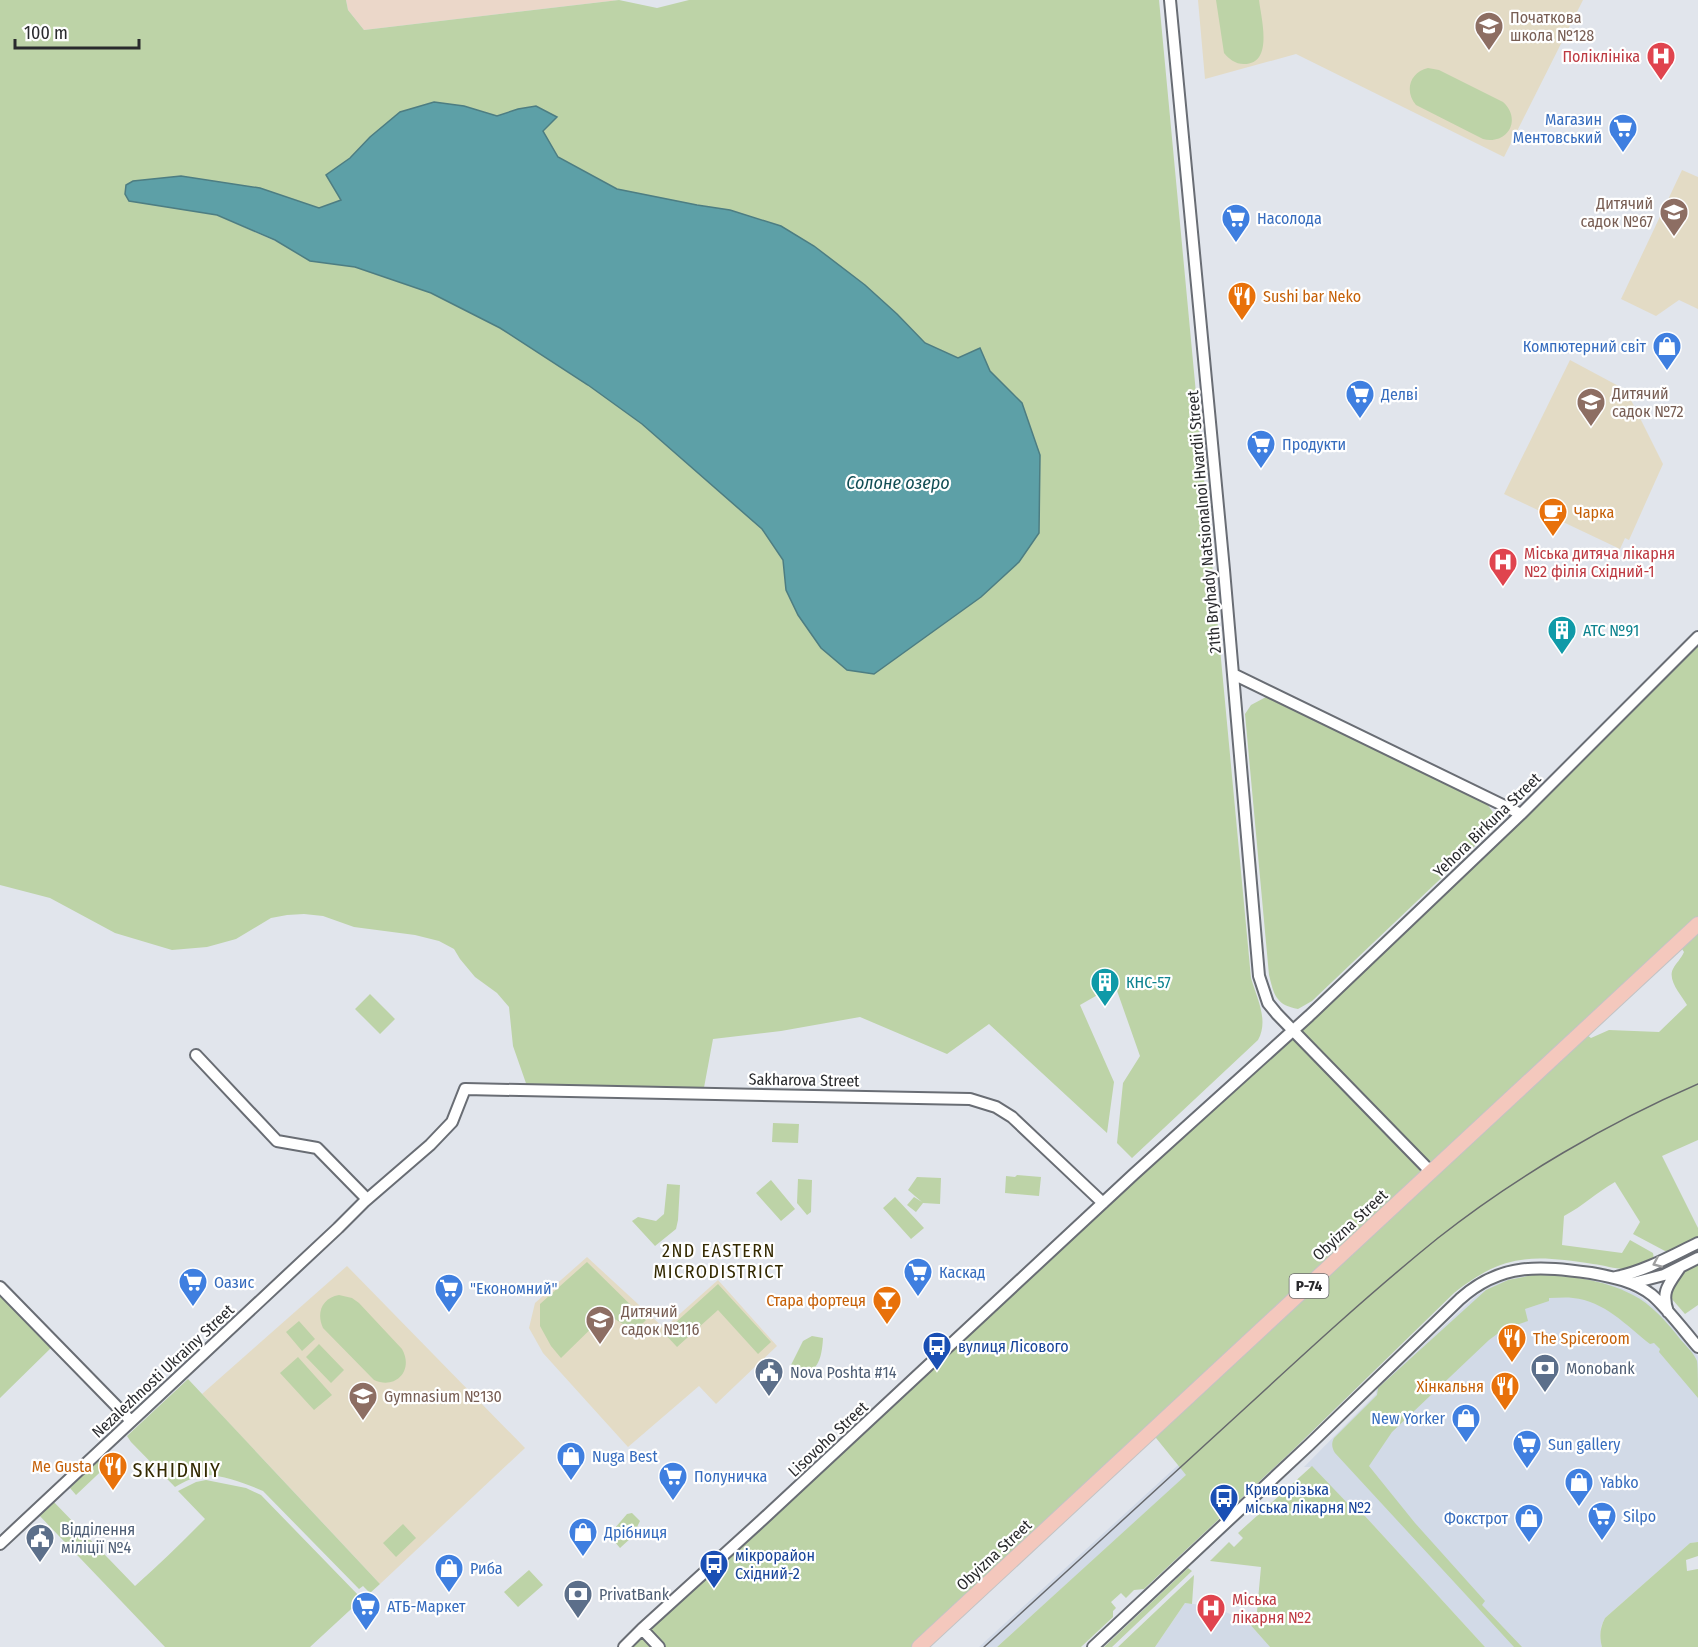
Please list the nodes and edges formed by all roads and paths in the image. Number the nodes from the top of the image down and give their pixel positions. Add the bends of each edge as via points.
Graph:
1 (1170, 0) edge
2 (1698, 637) edge
3 (1233, 674) junction
4 (1521, 814) junction
5 (1698, 924) edge
6 (1292, 1031) junction
7 (196, 1055) dead end
8 (465, 1089) joint
9 (1431, 1172) junction
10 (367, 1199) junction
11 (1103, 1203) junction
12 (1698, 1243) edge
13 (1698, 1258) edge
14 (1679, 1269) junction
15 (1614, 1278) junction
16 (1633, 1283) junction
17 (0, 1287) edge
18 (1669, 1314) junction
19 (1698, 1347) edge
20 (131, 1420) junction
21 (0, 1544) edge
22 (642, 1629) junction
23 (624, 1647) edge
24 (659, 1647) edge
25 (919, 1647) edge
26 (1093, 1647) edge

1 - 3 street, 21th Bryhady Natsionalnoi Hvardii Street
2 - 4 street, Yehora Birkuna Street
3 - 4 street
3 - 6 street, 21th Bryhady Natsionalnoi Hvardii Street via 1260,976 1268,1003
4 - 6 street, Yehora Birkuna Street
5 - 9 main road, Obyizna Street / Р-74
6 - 9 street, 21th Bryhady Natsionalnoi Hvardii Street
6 - 11 street, Yehora Birkuna Street
7 - 10 street via 277,1140 317,1148
8 - 10 street, Nezalezhnosti Ukrainy Street via 452,1122
8 - 11 street, Sakharova Street via 970,1099 1012,1117
9 - 25 main road, Obyizna Street / Р-74
10 - 20 street, Nezalezhnosti Ukrainy Street
11 - 22 street, Lisovoho Street
12 -> 15 street
13 - 14 street
14 - 16 street
14 - 18 street via 1665,1290
15 - 16 street
15 - 26 street via 1554,1268 1528,1268 1494,1277 1471,1290
16 - 18 street via 1652,1295
17 - 20 street
18 - 19 street
20 - 21 street, Nezalezhnosti Ukrainy Street
22 - 23 street, Lisovoho Street
22 - 24 street

